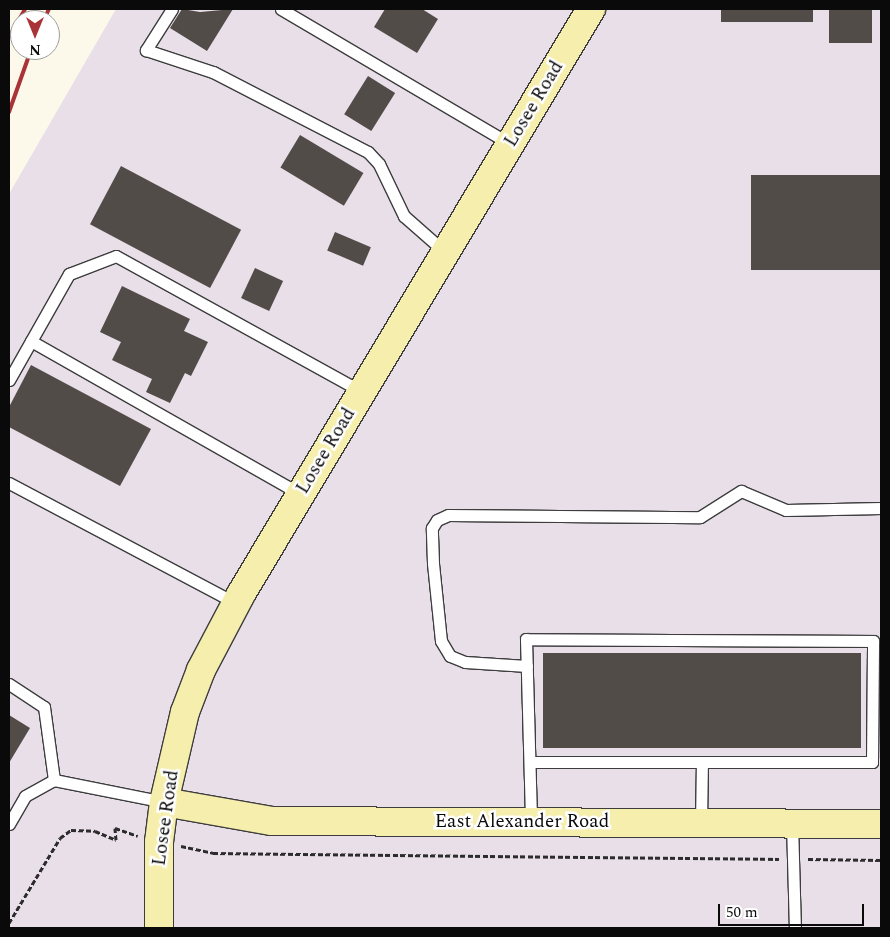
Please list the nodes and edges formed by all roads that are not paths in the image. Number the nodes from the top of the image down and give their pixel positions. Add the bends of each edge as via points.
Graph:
1 (172, 9) edge
2 (281, 9) edge
3 (592, 9) edge
4 (510, 144) junction
5 (445, 252) junction
6 (31, 341) junction
7 (9, 380) edge
8 (362, 392) junction
9 (9, 484) edge
10 (300, 494) junction
11 (881, 508) edge
12 (236, 603) junction
13 (528, 666) junction
14 (9, 684) edge
15 (531, 762) junction
16 (702, 762) junction
17 (54, 780) junction
18 (164, 802) junction
19 (531, 822) junction
20 (701, 823) junction
21 (792, 823) junction
22 (9, 824) edge
23 (881, 824) edge
24 (159, 928) edge
25 (795, 928) edge

1 - 5 lane via 146,50 212,72 368,152 379,164 404,216
2 - 4 lane
3 - 4 main road, Losee Road
4 - 5 main road, Losee Road
5 - 8 main road, Losee Road
6 - 7 lane
6 - 8 lane via 69,274 116,256
6 - 10 lane
8 - 10 main road, Losee Road
9 - 12 lane
10 - 12 main road, Losee Road
11 - 13 lane via 786,510 741,491 700,518 448,515 437,520 432,528 433,563 441,641 450,656 466,662
12 - 18 main road, Losee Road via 185,712
13 - 15 lane
13 - 16 lane via 526,639 873,641 872,762
14 - 17 lane via 44,707
15 - 16 lane
15 - 19 lane
16 - 20 lane
17 - 18 lane
17 - 22 lane via 25,796
18 - 19 main road, East Alexander Road via 272,821
18 - 24 main road, Losee Road via 159,842
19 - 20 main road, East Alexander Road
20 - 21 main road, East Alexander Road
21 - 23 main road, East Alexander Road
21 - 25 lane

